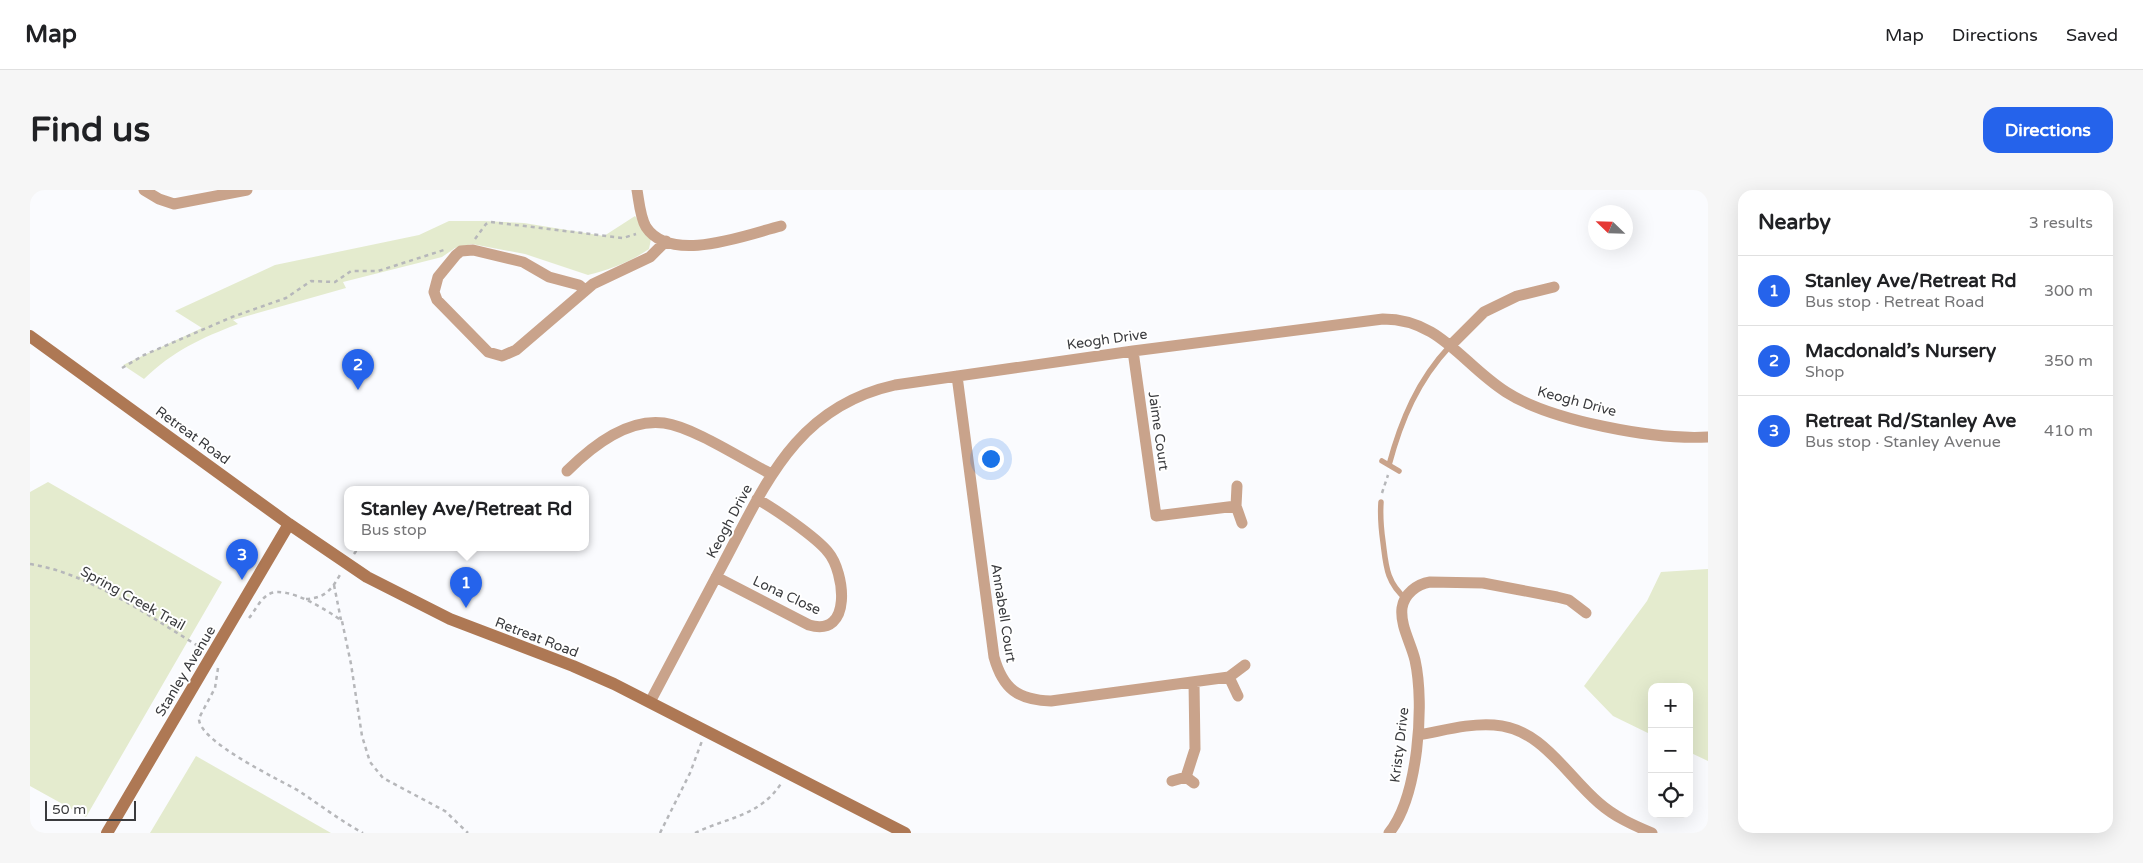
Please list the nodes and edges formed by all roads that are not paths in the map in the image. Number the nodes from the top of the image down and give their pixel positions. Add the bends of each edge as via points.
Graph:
1 (144, 190) edge
2 (247, 190) edge
3 (637, 190) edge
4 (781, 226) dead end
5 (666, 241) junction
6 (1554, 287) dead end
7 (585, 290) junction
8 (30, 336) edge
9 (1450, 346) junction
10 (1133, 351) junction
11 (956, 376) junction
12 (1708, 436) edge
13 (1382, 461) dead end
14 (1389, 465) junction
15 (567, 471) dead end
16 (1399, 471) dead end
17 (770, 474) junction
18 (1237, 486) dead end
19 (757, 499) junction
20 (1381, 502) road end
21 (1236, 506) junction
22 (1242, 523) dead end
23 (289, 524) junction
24 (716, 577) junction
25 (1406, 599) junction
26 (1586, 613) dead end
27 (1245, 665) dead end
28 (1229, 677) junction
29 (1194, 682) junction
30 (1238, 696) dead end
31 (650, 702) junction
32 (1418, 735) junction
33 (1172, 781) dead end
34 (107, 833) edge
35 (905, 833) edge
36 (1389, 833) edge
37 (1652, 833) edge

1 - 2 street via 174,204
3 - 5 street via 645,226
4 - 5 street via 701,246
5 - 7 street via 650,257 601,279
6 - 9 street via 1517,296 1484,312
7 - 7 street via 516,350 502,356 488,352 441,306 434,292 438,278 450,261 461,251 468,250 522,262 549,277 580,285
8 - 23 street, Retreat Road
9 - 10 street, Keogh Drive via 1439,335 1410,321 1383,319
9 - 12 street, Keogh Drive via 1506,392 1541,409 1632,432 1680,438
9 - 14 lane via 1434,363 1413,397 1401,423
10 - 11 street, Keogh Drive
10 - 21 street, Jaime Court via 1156,516
11 - 17 street, Keogh Drive via 895,384 853,398 813,425 793,444
11 - 29 street, Annabell Court via 994,657 1003,682 1019,695 1052,701
13 - 14 lane
14 - 16 lane
15 - 17 street via 594,446 611,436 631,427 662,423 694,433
17 - 19 street, Keogh Drive
18 - 21 street
19 - 24 street, Keogh Drive
19 - 24 street, Lona Close via 833,558 841,602 837,618 826,627 810,625
20 - 25 lane via 1380,526 1387,574
21 - 22 street
23 - 31 street, Retreat Road via 387,588 450,619 573,666
23 - 34 street, Stanley Avenue via 217,658
24 - 31 street, Keogh Drive
25 - 26 street via 1422,583 1466,582 1569,600
25 - 32 street, Kristy Drive via 1402,621 1415,660
27 - 28 street, Annabell Court
28 - 29 street, Annabell Court
28 - 30 street
29 - 33 street via 1195,749 1190,780
31 - 35 street, Retreat Road
32 - 36 street, Kristy Drive via 1406,799
32 - 37 street via 1494,725 1523,733 1548,750 1611,813

